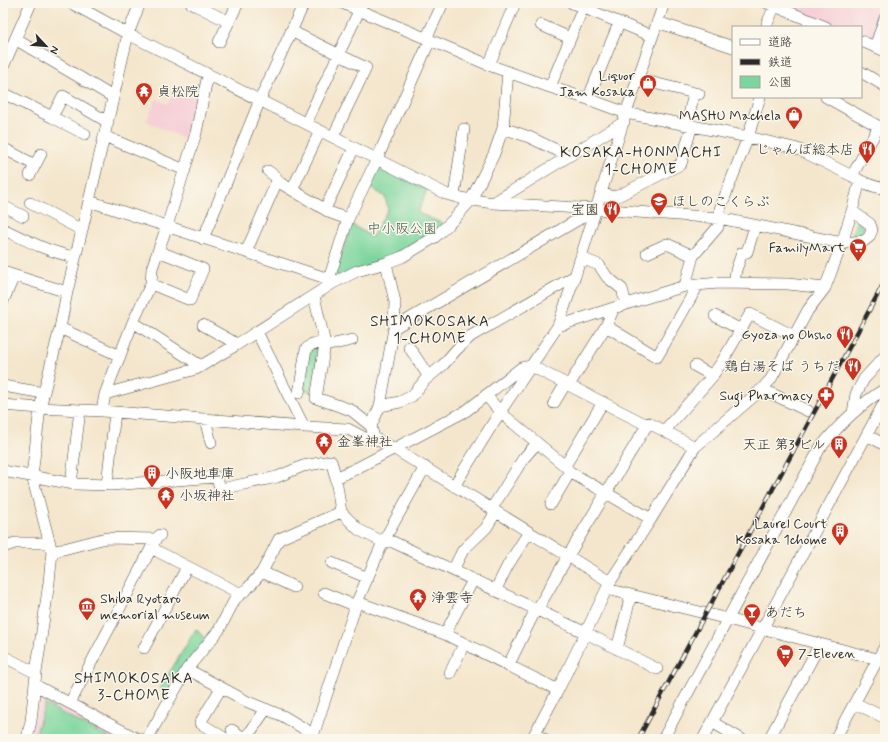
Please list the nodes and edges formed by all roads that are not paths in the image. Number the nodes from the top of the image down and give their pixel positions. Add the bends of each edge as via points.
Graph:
1 (31, 3) edge
2 (71, 3) edge
3 (140, 3) edge
4 (191, 3) edge
5 (238, 3) edge
6 (304, 3) edge
7 (342, 3) edge
8 (443, 3) edge
9 (515, 3) edge
10 (572, 3) edge
11 (664, 3) edge
12 (772, 4) edge
13 (584, 5) edge
14 (359, 11) junction
15 (885, 18) edge
16 (229, 22) junction
17 (657, 22) junction
18 (619, 23) junction
19 (541, 25) dead end
20 (769, 26) edge
21 (824, 26) edge
22 (291, 31) junction
23 (128, 34) junction
24 (652, 36) junction
25 (570, 38) junction
26 (15, 39) junction
27 (428, 40) junction
28 (862, 41) edge
29 (219, 42) dead end
30 (732, 47) edge
31 (880, 49) edge
32 (338, 54) junction
33 (489, 65) junction
34 (3, 67) edge
35 (508, 72) junction
36 (862, 73) edge
37 (208, 74) junction
38 (638, 80) junction
39 (885, 86) edge
40 (550, 87) junction
41 (3, 93) edge
42 (113, 97) junction
43 (760, 98) edge
44 (828, 98) edge
45 (588, 99) junction
46 (260, 100) junction
47 (52, 117) junction
48 (625, 118) junction
49 (108, 122) junction
50 (306, 123) junction
51 (689, 125) junction
52 (503, 128) junction
53 (882, 128) edge
54 (464, 129) dead end
55 (320, 131) junction
56 (85, 134) dead end
57 (104, 136) junction
58 (333, 137) junction
59 (748, 137) junction
60 (3, 148) edge
61 (354, 148) junction
62 (41, 154) dead end
63 (569, 156) junction
64 (377, 159) junction
65 (185, 170) junction
66 (268, 171) dead end
67 (856, 178) junction
68 (277, 181) junction
69 (885, 188) edge
70 (292, 190) junction
71 (601, 194) junction
72 (454, 196) junction
73 (471, 200) junction
74 (89, 202) junction
75 (30, 203) dead end
76 (493, 203) junction
77 (3, 206) edge
78 (325, 209) junction
79 (596, 209) junction
80 (852, 211) junction
81 (23, 216) dead end
82 (719, 218) junction
83 (348, 219) junction
84 (167, 226) junction
85 (755, 226) junction
86 (3, 229) edge
87 (82, 230) junction
88 (203, 239) junction
89 (842, 243) junction
90 (158, 251) junction
91 (246, 252) junction
92 (647, 253) dead end
93 (693, 256) junction
94 (75, 257) junction
95 (581, 258) junction
96 (386, 263) junction
97 (8, 274) edge
98 (575, 276) junction
99 (331, 281) junction
100 (734, 283) junction
101 (151, 284) junction
102 (685, 286) junction
103 (698, 286) junction
104 (825, 288) junction
105 (67, 292) junction
106 (314, 296) junction
107 (3, 302) edge
108 (626, 304) junction
109 (614, 308) junction
110 (715, 316) dead end
111 (133, 322) junction
112 (203, 325) dead end
113 (558, 326) junction
114 (606, 326) junction
115 (60, 328) junction
116 (394, 328) junction
117 (741, 330) junction
118 (257, 332) junction
119 (794, 336) junction
120 (352, 340) dead end
121 (237, 344) junction
122 (325, 344) junction
123 (409, 346) dead end
124 (120, 356) junction
125 (885, 356) edge
126 (200, 366) junction
127 (531, 366) junction
128 (695, 366) dead end
129 (713, 376) junction
130 (429, 377) junction
131 (568, 384) junction
132 (3, 386) edge
133 (285, 388) junction
134 (762, 389) junction
135 (885, 389) edge
136 (44, 393) junction
137 (299, 393) junction
138 (106, 394) junction
139 (486, 395) junction
140 (316, 398) junction
141 (885, 400) edge
142 (603, 402) junction
143 (554, 403) dead end
144 (3, 405) edge
145 (380, 406) junction
146 (40, 408) junction
147 (80, 410) junction
148 (102, 411) junction
149 (115, 412) junction
150 (500, 412) junction
151 (808, 412) dead end
152 (853, 413) junction
153 (205, 419) junction
154 (647, 425) junction
155 (371, 426) junction
156 (304, 427) junction
157 (664, 431) junction
158 (867, 435) junction
159 (374, 438) junction
160 (211, 443) dead end
161 (537, 443) junction
162 (885, 445) edge
163 (695, 447) junction
164 (393, 448) junction
165 (424, 467) junction
166 (567, 469) junction
167 (3, 471) edge
168 (32, 476) junction
169 (336, 478) junction
170 (71, 484) junction
171 (108, 484) junction
172 (454, 486) junction
173 (607, 493) junction
174 (551, 504) dead end
175 (494, 510) junction
176 (341, 512) junction
177 (651, 519) junction
178 (529, 532) junction
179 (156, 540) junction
180 (383, 542) junction
181 (3, 547) edge
182 (51, 547) junction
183 (568, 556) junction
184 (332, 563) dead end
185 (187, 566) junction
186 (452, 570) junction
187 (262, 572) junction
188 (368, 578) junction
189 (473, 580) junction
190 (608, 586) junction
191 (294, 587) dead end
192 (495, 591) junction
193 (324, 593) dead end
194 (241, 594) junction
195 (631, 595) junction
196 (357, 604) junction
197 (536, 610) junction
198 (728, 619) junction
199 (763, 628) junction
200 (586, 633) junction
201 (445, 634) junction
202 (464, 644) junction
203 (820, 644) junction
204 (885, 646) edge
205 (144, 648) dead end
206 (617, 649) junction
207 (3, 656) edge
208 (882, 660) edge
209 (508, 666) junction
210 (187, 669) junction
211 (657, 669) dead end
212 (36, 673) junction
213 (450, 673) dead end
214 (35, 685) junction
215 (221, 688) junction
216 (558, 690) junction
217 (70, 703) junction
218 (854, 703) junction
219 (266, 709) junction
220 (885, 718) edge
221 (712, 722) junction
222 (229, 735) edge
223 (311, 736) edge
224 (537, 737) edge
225 (244, 738) edge
226 (27, 739) edge
227 (138, 739) edge
228 (148, 739) edge
229 (664, 739) edge
230 (703, 739) edge
231 (741, 739) edge
232 (769, 739) edge
233 (835, 739) edge

1 - 26 street
2 - 23 street
3 - 23 street
4 - 16 street
5 - 16 street
6 - 22 street
7 - 14 street
8 - 27 street
9 - 33 street
10 - 13 street
11 - 17 street
12 - 20 street
12 - 21 street
13 - 18 street
13 - 25 street
14 - 27 street
14 - 32 street
15 - 31 street
16 - 29 street
17 - 24 street
17 - 30 street
18 - 24 street
18 - 45 street
19 - 25 street
22 - 32 street
22 - 46 street
23 - 37 street
23 - 42 street
24 - 38 street
25 - 40 street
26 - 34 street
26 - 42 street
27 - 33 street
27 - 64 street
28 - 31 street
32 - 50 street
32 - 58 street via 366,68
33 - 35 street
35 - 40 street
35 - 52 street
36 - 39 street
37 - 46 street
37 - 65 street via 196,133
38 - 48 street
38 - 51 street via 697,93
40 - 45 street
41 - 47 street
42 - 49 street
43 - 59 street
44 - 53 street
45 - 48 street
46 - 50 street
46 - 88 street
47 - 49 street via 63,96
47 - 56 street
48 - 51 street
48 - 63 street
48 - 71 street
49 - 57 street
50 - 55 street
51 - 59 street
51 - 71 street via 681,164 616,196
52 - 63 street
52 - 73 street via 494,154
53 - 67 street
54 - 72 street
55 - 58 street
55 - 70 street
57 - 65 street
57 - 74 street
58 - 61 street
59 - 67 street via 800,150
59 - 82 street via 720,209
60 - 62 street via 33,170
61 - 64 street
61 - 78 street
63 - 76 street
64 - 72 street
64 - 83 street
65 - 84 street
66 - 68 street
67 - 69 street via 877,188
67 - 80 street
68 - 70 street
68 - 91 street
70 - 78 street
71 - 79 street
72 - 73 street
73 - 76 street
73 - 96 street via 435,237 402,257
74 - 84 street
74 - 87 street
75 - 87 street
76 - 79 street
77 - 81 street
78 - 83 street
79 - 82 street
79 - 95 street
79 - 116 street
80 - 89 street
80 - 89 street via 870,224 872,230 864,241
82 - 85 street
82 - 93 street via 718,227
83 - 99 street
84 - 88 street
84 - 90 street
85 - 89 street
85 - 100 street via 747,252 742,253
86 - 94 street via 43,248
87 - 94 street
88 - 91 street
89 - 104 street
90 - 101 street via 152,268
90 - 101 street via 203,269 190,300
91 - 99 street
92 - 93 street via 667,244
93 - 102 street
94 - 105 street
95 - 98 street
95 - 108 street via 599,265 607,277 622,289
96 - 99 street
96 - 116 street via 395,302
97 - 105 street
97 - 107 street
98 - 113 street
98 - 130 street via 471,336
99 - 106 street
100 - 103 street
100 - 104 street
101 - 111 street
102 - 103 street
102 - 108 street
103 - 114 street via 657,357
104 - 119 street via 808,310
105 - 115 street
106 - 118 street
106 - 122 street
108 - 109 street
109 - 113 street
109 - 114 street
110 - 117 street
111 - 124 street
111 - 126 street
112 - 121 street
113 - 127 street
114 - 131 street
115 - 124 street
115 - 136 street
116 - 145 street
117 - 119 street via 750,314
117 - 129 street
118 - 121 street
118 - 133 street
119 - 134 street via 771,379
120 - 122 street
121 - 126 street
122 - 137 street via 312,344 306,349
122 - 140 street
123 - 130 street
124 - 138 street
125 - 152 street via 861,384 856,394
126 - 138 street
127 - 131 street
127 - 139 street via 522,368
127 - 150 street
128 - 129 street
129 - 157 street
130 - 145 street via 412,396 400,402
131 - 142 street
131 - 143 street
132 - 136 street
133 - 137 street
133 - 156 street
134 - 151 street
134 - 163 street
135 - 152 street
136 - 146 street
137 - 140 street
138 - 148 street
139 - 150 street
139 - 164 street via 466,410
140 - 155 street via 351,410
141 - 158 street
142 - 154 street
142 - 166 street
144 - 146 street
145 - 155 street
146 - 147 street
146 - 168 street
147 - 148 street
147 - 170 street
148 - 149 street
149 - 153 street
149 - 171 street
150 - 161 street
150 - 172 street
152 - 198 street via 820,448
153 - 156 street
153 - 160 street
154 - 157 street via 649,423
154 - 173 street
155 - 159 street
156 - 159 street via 348,429 366,439
157 - 163 street
158 - 162 street
158 - 199 street
159 - 164 street
161 - 166 street
161 - 175 street via 523,459
163 - 177 street
164 - 165 street
164 - 169 street
165 - 172 street
165 - 180 street
166 - 173 street
166 - 174 street
167 - 168 street
168 - 170 street
168 - 182 street
169 - 171 street via 331,461 303,466 277,477 220,489 216,477
169 - 176 street
170 - 171 street
172 - 175 street
173 - 177 street
173 - 183 street
175 - 178 street
175 - 186 street via 486,528 463,550
176 - 180 street via 359,530
176 - 187 street via 279,539
177 - 190 street
178 - 183 street
178 - 192 street
179 - 182 street via 106,538
179 - 185 street
179 - 217 street
180 - 186 street via 393,542
180 - 188 street
181 - 182 street via 15,544
182 - 212 street via 49,582
183 - 190 street
183 - 197 street
184 - 188 street
185 - 194 street
185 - 205 street
186 - 189 street
187 - 191 street
187 - 194 street
188 - 196 street
189 - 192 street
189 - 201 street
190 - 195 street
190 - 200 street
192 - 197 street
193 - 196 street
194 - 210 street via 219,630
195 - 198 street
195 - 206 street
196 - 201 street
196 - 223 street
197 - 200 street
197 - 209 street
198 - 199 street
198 - 229 street
199 - 203 street
199 - 221 street
200 - 206 street
200 - 216 street
201 - 202 street
202 - 209 street
202 - 213 street
203 - 208 street
203 - 232 street
204 - 208 street
206 - 211 street
207 - 212 street
208 - 218 street
209 - 216 street
210 - 215 street
210 - 228 street
212 - 214 street
214 - 217 street
214 - 226 street via 32,721
215 - 219 street
215 - 222 street via 200,723
216 - 224 street
217 - 227 street
218 - 220 street
218 - 233 street
219 - 223 street via 283,716
219 - 225 street
221 - 230 street
221 - 231 street
222 - 225 street

